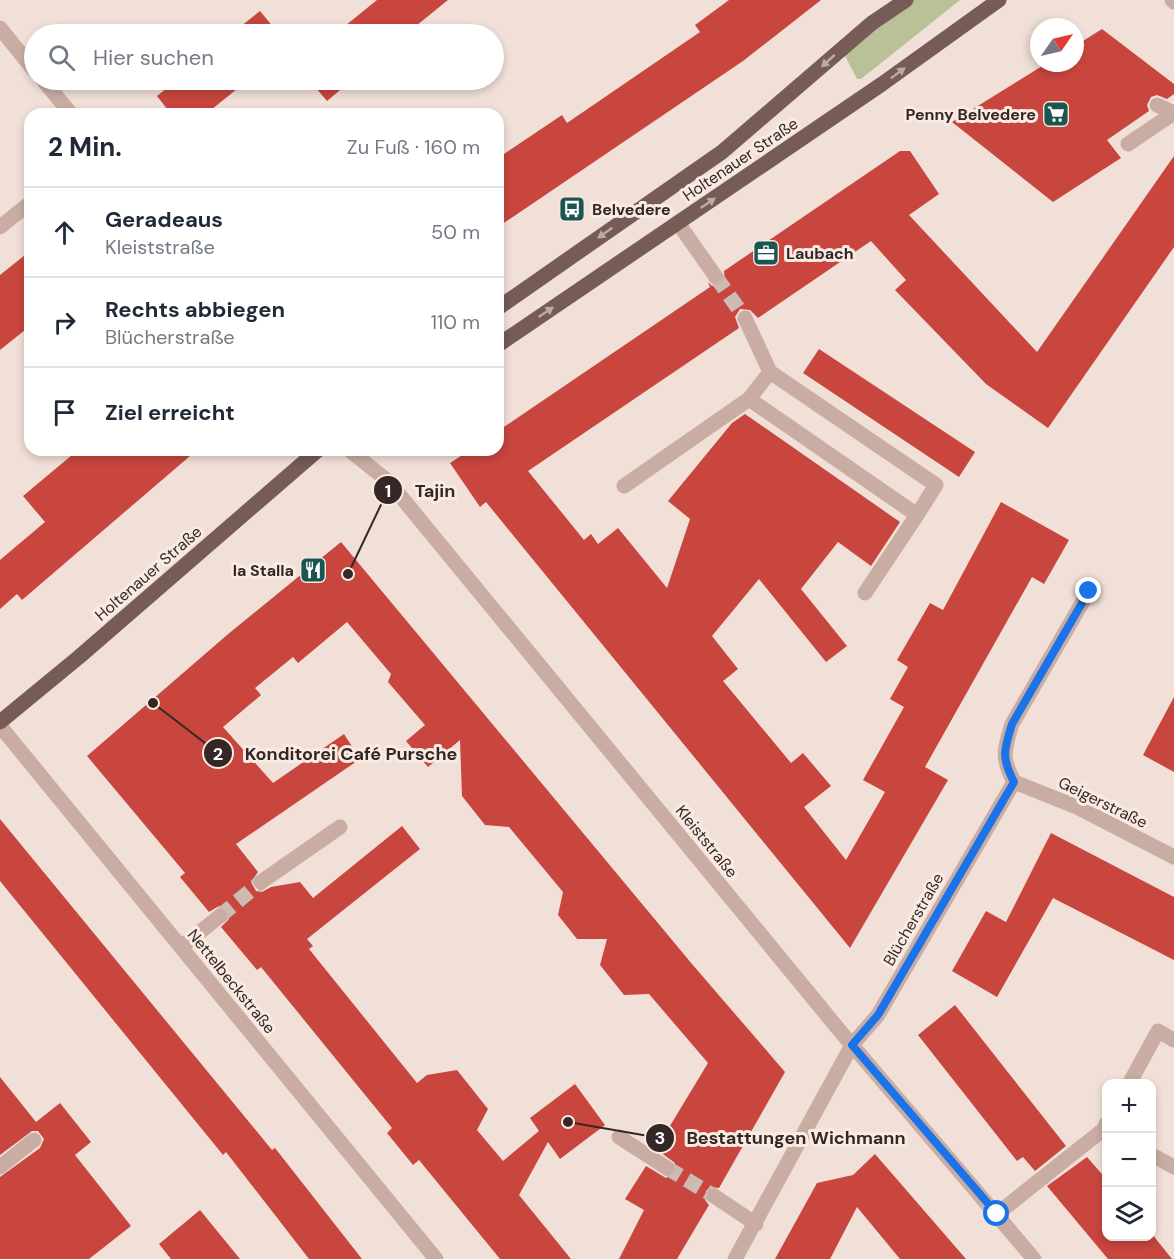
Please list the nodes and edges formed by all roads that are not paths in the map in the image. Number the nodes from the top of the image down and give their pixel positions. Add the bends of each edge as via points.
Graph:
1 (906, 0) edge
2 (999, 0) edge
3 (0, 28) edge
4 (24, 58) edge
5 (51, 90) edge
6 (1157, 105) dead end
7 (66, 108) edge
8 (1174, 113) edge
9 (1128, 144) dead end
10 (24, 208) edge
11 (678, 223) junction
12 (0, 227) edge
13 (716, 277) tunnel mouth
14 (504, 304) edge
15 (745, 318) tunnel mouth
16 (504, 341) edge
17 (770, 372) junction
18 (749, 399) junction
19 (311, 456) edge
20 (357, 456) edge
21 (624, 486) dead end
22 (917, 515) junction
23 (1089, 591) dead end
24 (865, 593) dead end
25 (0, 724) edge
26 (1014, 782) junction
27 (340, 827) dead end
28 (1174, 857) edge
29 (261, 882) tunnel mouth
30 (220, 916) tunnel mouth
31 (181, 947) junction
32 (1174, 1040) edge
33 (852, 1045) junction
34 (1131, 1079) edge
35 (1102, 1131) edge
36 (619, 1137) dead end
37 (34, 1140) dead end
38 (1156, 1157) edge
39 (0, 1167) edge
40 (1174, 1167) edge
41 (667, 1168) tunnel mouth
42 (714, 1196) tunnel mouth
43 (997, 1214) junction
44 (756, 1224) junction
45 (431, 1257) edge
46 (735, 1259) edge
47 (1034, 1259) edge

1 -> 14 main road, Holtenauer Straße via 872,22 722,152
11 -> 2 main road, Holtenauer Straße
3 - 4 street
5 - 7 street
6 - 8 street
8 - 9 street
10 - 12 street
11 - 13 street
16 -> 11 main road, Holtenauer Straße
15 - 17 street
17 - 18 street
17 - 22 street via 936,485
18 - 21 street
18 - 22 street
19 - 25 main road, Holtenauer Straße
20 - 33 street, Kleiststraße via 388,481
22 - 24 street
23 - 26 street via 1012,724 1004,763
25 - 31 street, Nettelbeckstraße
26 - 28 street, Geigerstraße via 1077,807
26 - 33 street, Blücherstraße via 878,1015
27 - 29 street
30 - 31 street
31 - 45 street, Nettelbeckstraße
32 - 34 street via 1158,1031
33 - 43 street, Kleiststraße
33 - 44 street, Blücherstraße
35 - 43 street
36 - 41 street
37 - 39 street
38 - 40 street
42 - 44 street
43 - 47 street, Kleiststraße
44 - 46 street, Blücherstraße

